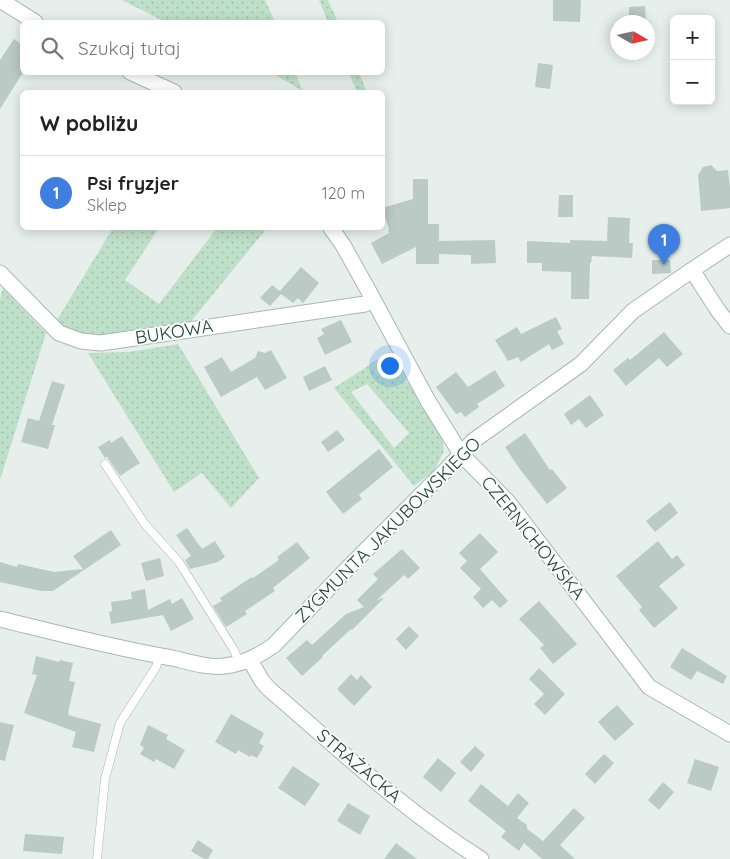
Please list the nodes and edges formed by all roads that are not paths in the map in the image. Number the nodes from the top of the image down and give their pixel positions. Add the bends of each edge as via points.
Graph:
1 (9, 2) edge
2 (32, 20) edge
3 (137, 75) edge
4 (170, 90) edge
5 (332, 230) edge
6 (730, 245) edge
7 (692, 270) junction
8 (0, 273) edge
9 (373, 300) junction
10 (730, 326) edge
11 (461, 454) junction
12 (105, 464) dead end
13 (0, 619) edge
14 (159, 656) junction
15 (245, 661) junction
16 (730, 734) edge
17 (97, 859) edge
18 (482, 859) edge

1 - 2 street
3 - 4 street
5 - 9 street, CZERNICHOWSKA
6 - 7 street, ZYGMUNTA JAKUBOWSKIEGO
7 - 10 street
7 - 11 street, ZYGMUNTA JAKUBOWSKIEGO via 633,311 581,364 473,441
8 - 9 street, BUKOWA via 59,333 101,343 365,304
9 - 11 street, CZERNICHOWSKA
11 - 15 street, ZYGMUNTA JAKUBOWSKIEGO via 274,645
11 - 16 street, CZERNICHOWSKA via 508,502 649,687
12 - 15 lane via 144,523 179,562 234,650
13 - 14 street, ZYGMUNTA JAKUBOWSKIEGO
14 - 15 street, ZYGMUNTA JAKUBOWSKIEGO via 212,666
14 - 17 lane via 156,667 120,723 105,779
15 - 18 street, STRAŻACKA via 269,689 399,801

